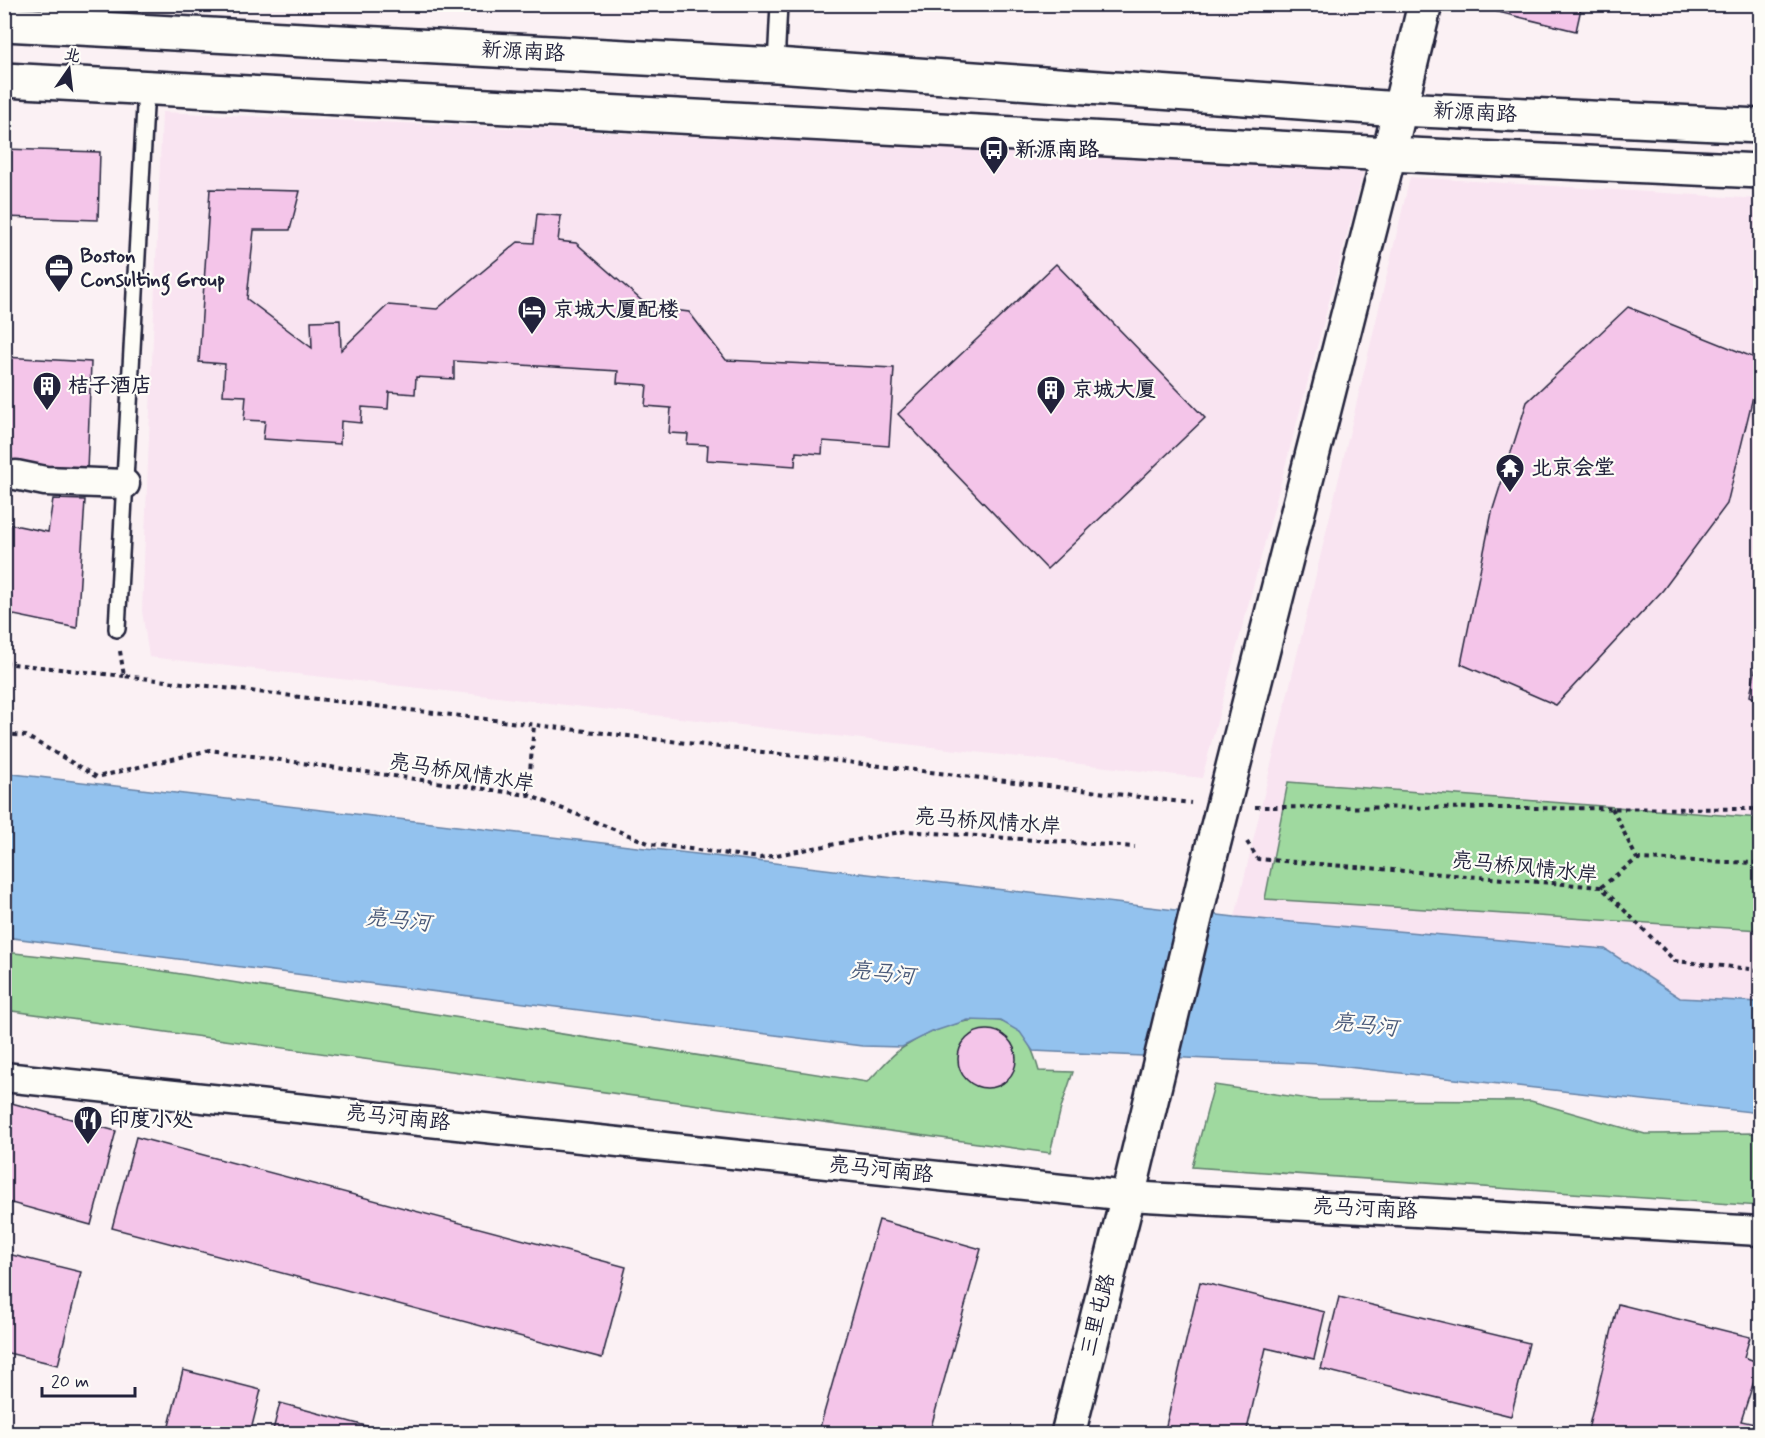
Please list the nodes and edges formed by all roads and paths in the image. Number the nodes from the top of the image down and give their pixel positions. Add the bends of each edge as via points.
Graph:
1 (779, 4) edge
2 (1425, 4) edge
3 (4, 24) edge
4 (776, 65) junction
5 (4, 80) edge
6 (146, 88) junction
7 (1399, 109) junction
8 (1761, 126) edge
9 (1389, 154) junction
10 (1761, 171) edge
11 (16, 476) dead end
12 (125, 484) junction
13 (117, 629) joint
14 (4, 663) edge
15 (124, 676) junction
16 (534, 725) junction
17 (4, 734) edge
18 (528, 795) junction
19 (1223, 807) junction
20 (1612, 808) junction
21 (1761, 809) edge
22 (1135, 847) dead end
23 (1636, 859) junction
24 (1258, 860) dead end
25 (1761, 863) edge
26 (1601, 887) junction
27 (1761, 970) edge
28 (4, 1077) edge
29 (1128, 1196) junction
30 (1761, 1231) edge
31 (1068, 1434) edge

1 - 4 lane
2 - 7 main road, 三里屯路
3 - 4 main road, 新源南路
4 - 7 main road, 新源南路
5 - 6 main road
6 - 9 main road
6 - 12 lane
7 - 8 main road, 新源南路
7 - 9 main road, 三里屯路
9 - 10 main road
9 - 19 main road, 三里屯路
11 - 12 street
12 - 13 lane
13 - 15 path
14 - 15 path
15 - 16 path
16 - 18 path
16 - 19 path
17 - 18 path, 亮马桥风情水岸 via 27,736 97,777 210,750
18 - 22 path, 亮马桥风情水岸 via 651,844 760,858 906,831
19 - 20 path
19 - 29 main road, 三里屯路
20 - 21 path
20 - 23 path
23 - 25 path
23 - 26 path
24 - 26 path, 亮马桥风情水岸
26 - 27 path, 亮马桥风情水岸 via 1675,961
28 - 29 street, 亮马河南路
29 - 30 street, 亮马河南路
29 - 31 main road, 三里屯路

